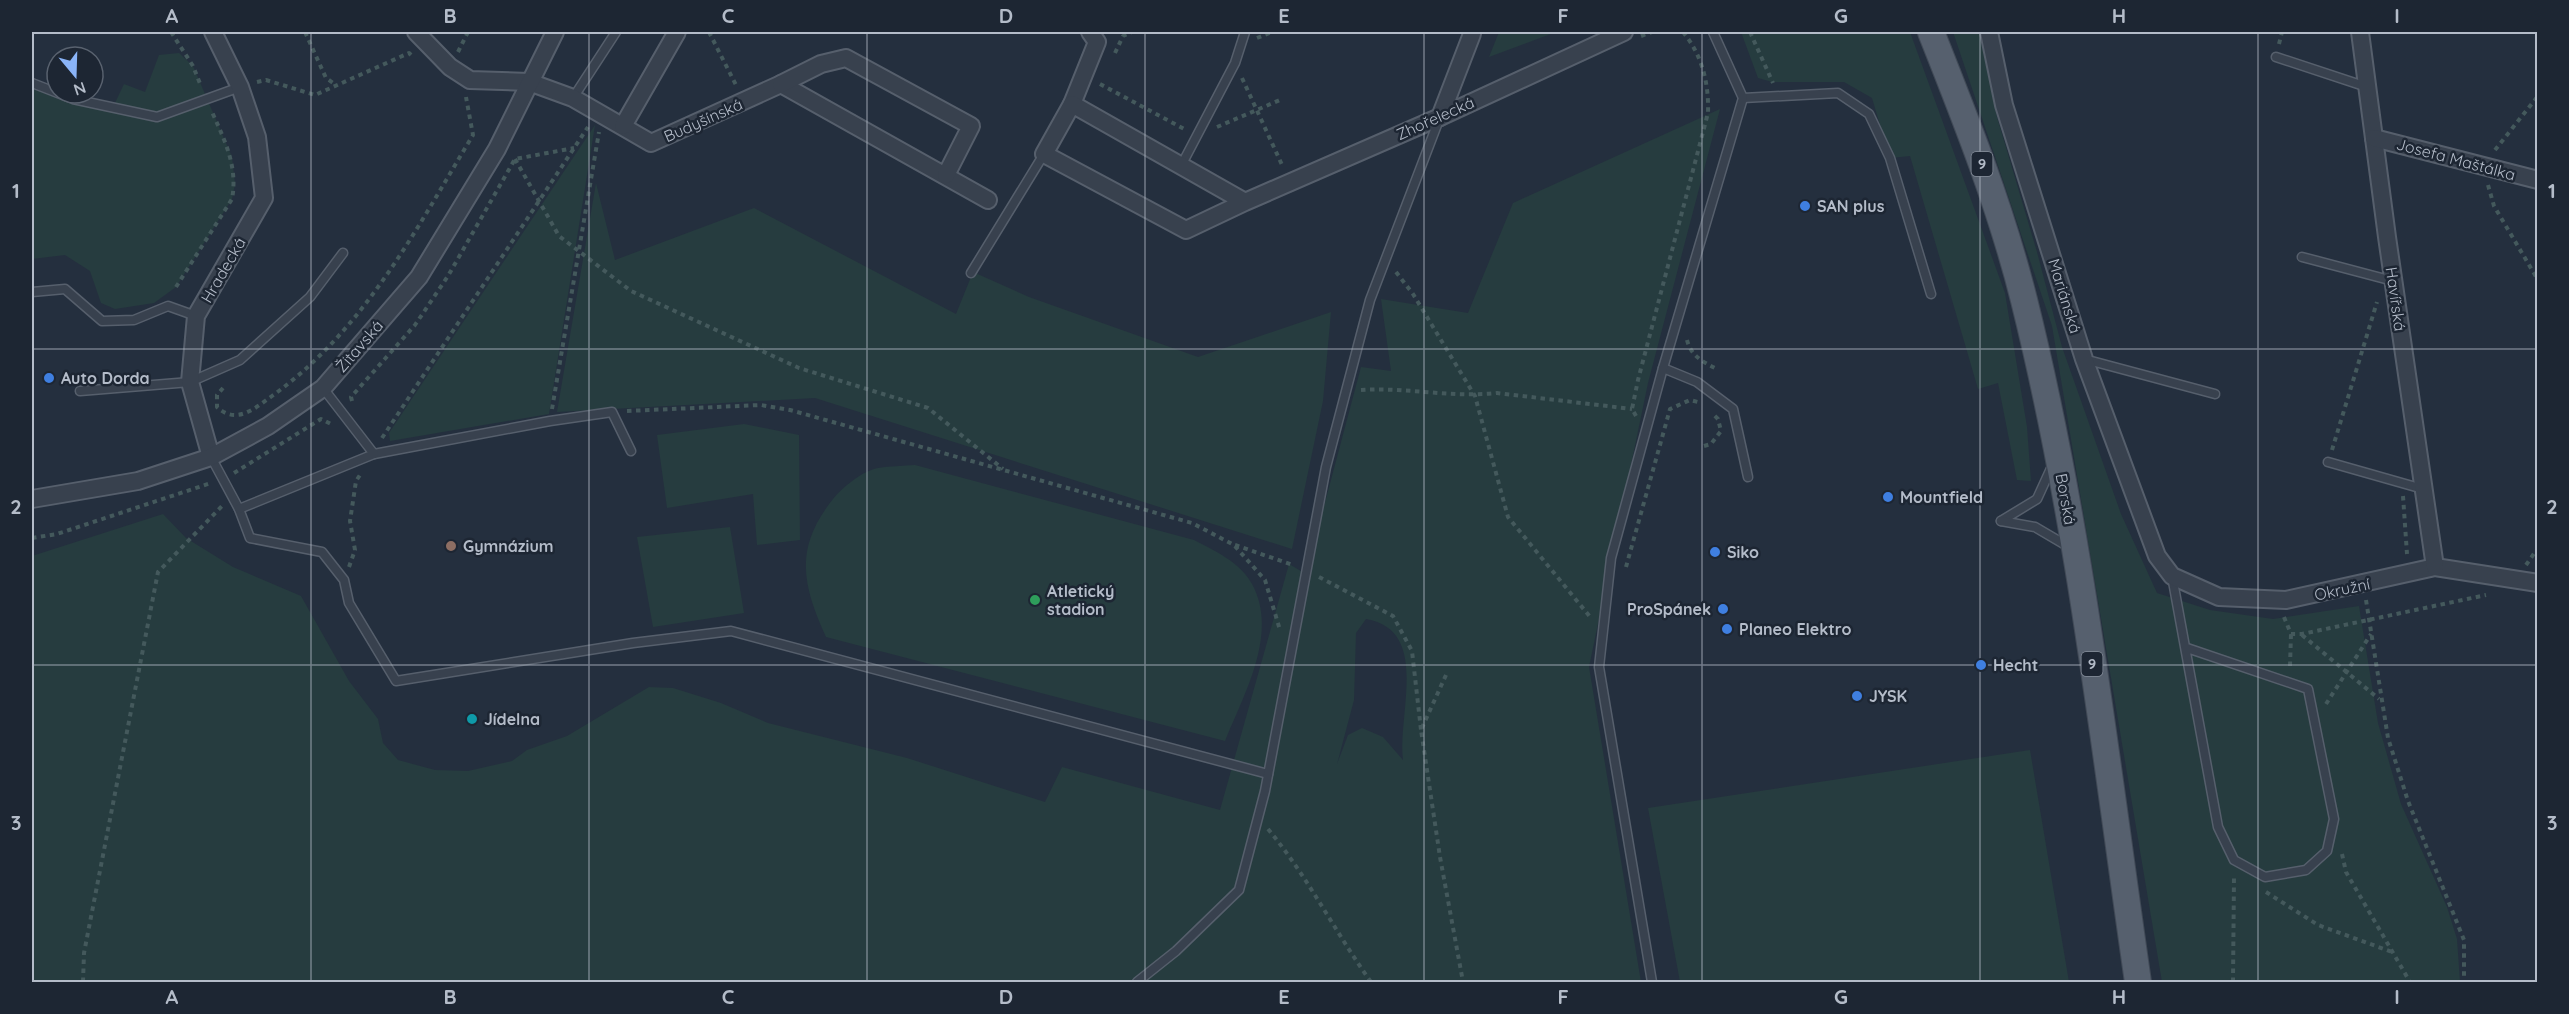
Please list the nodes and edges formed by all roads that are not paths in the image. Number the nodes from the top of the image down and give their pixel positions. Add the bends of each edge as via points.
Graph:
1 (213, 32) edge
2 (416, 32) edge
3 (555, 32) edge
4 (616, 32) edge
5 (676, 32) edge
6 (1090, 32) edge
7 (1245, 32) edge
8 (1713, 32) edge
9 (1931, 32) edge
10 (1989, 32) edge
11 (2360, 32) edge
12 (1472, 33) edge
13 (1627, 36) edge
14 (2276, 57) dead end
15 (530, 82) junction
16 (32, 83) edge
17 (781, 84) junction
18 (240, 87) junction
19 (2367, 87) junction
20 (573, 98) junction
21 (1743, 98) junction
22 (1072, 104) junction
23 (1440, 117) junction
24 (623, 126) junction
25 (2374, 138) junction
26 (1044, 154) junction
27 (1182, 164) junction
28 (946, 175) junction
29 (2538, 180) edge
30 (988, 200) dead end
31 (1245, 202) junction
32 (343, 253) dead end
33 (2302, 257) dead end
34 (971, 273) dead end
35 (2393, 281) junction
36 (32, 292) edge
37 (1931, 294) dead end
38 (196, 316) junction
39 (2084, 359) junction
40 (1663, 368) junction
41 (190, 382) junction
42 (323, 388) junction
43 (80, 391) dead end
44 (2215, 394) dead end
45 (631, 451) dead end
46 (2058, 453) junction
47 (374, 454) junction
48 (211, 457) junction
49 (2328, 462) road end
50 (1749, 477) dead end
51 (2423, 489) junction
52 (32, 499) edge
53 (239, 509) junction
54 (2076, 551) junction
55 (2157, 556) joint
56 (2435, 567) junction
57 (2172, 576) junction
58 (2538, 583) edge
59 (2187, 648) junction
60 (1268, 774) junction
61 (1137, 982) edge
62 (1652, 982) edge
63 (2138, 982) edge

1 - 18 street, Hradecká
2 - 15 street, Budyšínská via 450,67 471,80
3 - 15 street, Žitavská
4 - 20 lane
5 - 24 street
6 - 22 street via 1097,42
7 - 27 lane via 1235,63
8 - 21 lane
9 - 46 main road, Borská / 9 via 2003,225 2024,299
10 - 39 street, Mariánská via 2004,105
11 - 19 street, Havířská
12 - 23 street
13 - 23 street, Zhořelecká
14 - 19 lane
15 - 20 street, Budyšínská
15 - 42 street, Žitavská via 497,149 419,277
16 - 18 lane via 72,99 158,117
17 - 24 street, Budyšínská via 651,143
17 - 28 street
17 - 28 street, Budyšínská via 821,64 846,58 971,126
18 - 38 street, Hradecká via 257,137 264,198
19 - 25 street, Havířská
20 - 24 street, Budyšínská
21 - 37 lane via 1838,93 1869,114 1890,158
21 - 40 lane
22 - 26 street
22 - 27 street
23 - 31 street, Zhořelecká
23 - 60 lane via 1370,300 1346,390 1326,467
25 - 29 street, Josefa Maštálka
25 - 35 street, Havířská
26 - 31 street, Zhořelecká via 1186,230
26 - 34 lane
27 - 31 street
28 - 30 street
32 - 41 lane via 310,297 240,360
33 - 35 lane
35 - 51 street, Havířská
36 - 38 lane via 65,289 102,321 134,320 168,306
38 - 41 street, Hradecká
39 - 44 lane
39 - 55 street, Mariánská
40 - 50 lane via 1697,382 1733,409
40 - 62 lane via 1611,558 1599,667
41 - 43 lane
41 - 48 street, Hradecká
42 - 47 lane
42 - 48 street, Žitavská via 268,426
45 - 47 lane via 612,412
46 - 54 main road, Borská / 9
46 - 54 lane via 2037,499 2001,521 2035,526
47 - 53 lane
48 - 52 street, Žitavská via 138,481
48 - 53 lane
49 - 51 lane
51 - 56 street, Havířská
53 - 60 lane via 250,537 322,552 344,580 349,603 396,681 633,643 731,632
54 - 63 main road, Borská / 9
55 - 57 street, Okružní
56 - 57 street, Okružní via 2286,600 2219,597
56 - 58 street, Okružní
57 - 59 lane
59 - 59 lane via 2218,827 2234,860 2265,877 2306,870 2327,851 2334,819 2308,689
60 - 61 lane via 1239,890 1176,951

